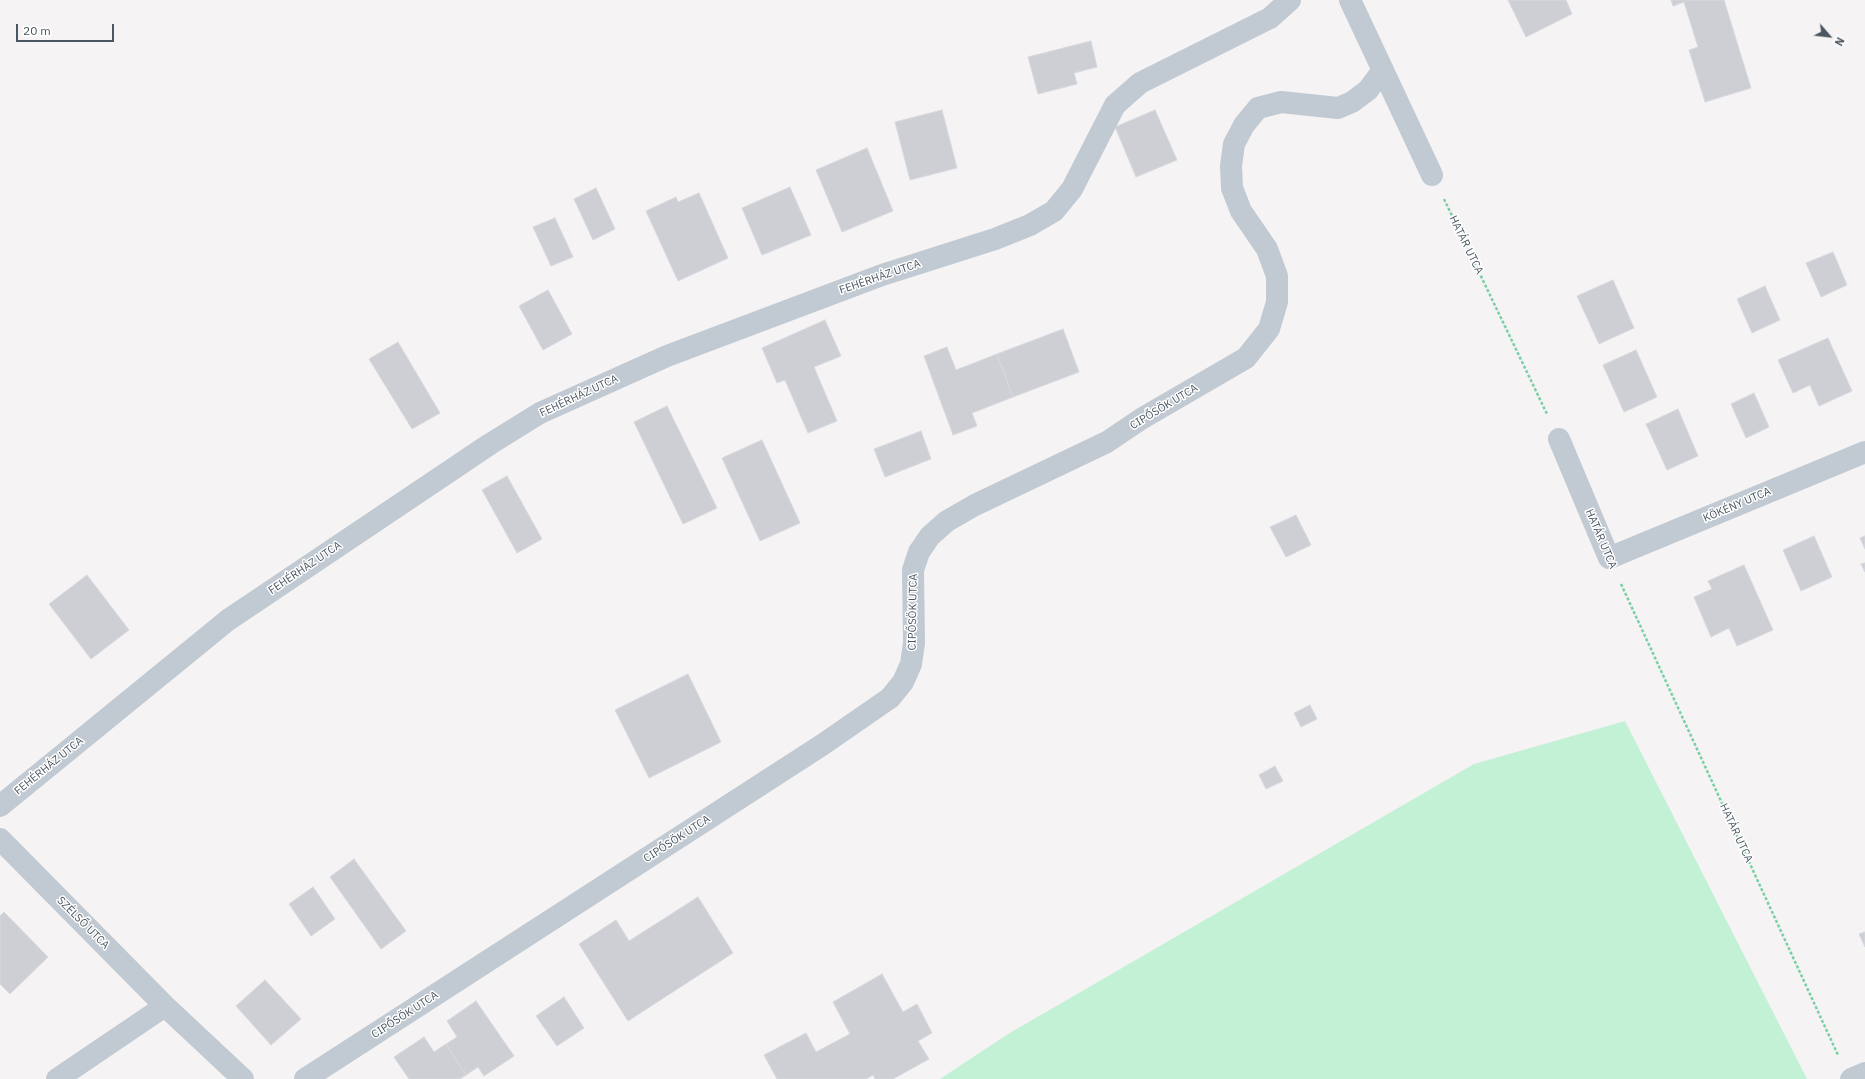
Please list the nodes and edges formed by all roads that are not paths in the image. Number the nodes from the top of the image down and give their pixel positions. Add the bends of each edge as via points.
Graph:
1 (1290, 0) edge
2 (1350, 0) edge
3 (1383, 70) junction
4 (1432, 175) road end
5 (1559, 439) road end
6 (1865, 452) edge
7 (1609, 558) joint
8 (0, 806) edge
9 (0, 840) edge
10 (165, 1006) junction
11 (1865, 1073) edge
12 (57, 1079) edge
13 (243, 1079) edge
14 (305, 1079) edge
15 (1851, 1079) edge

1 - 8 street, FEHÉRHÁZ UTCA via 1270,18 1140,83 1115,105 1072,189 1054,211 1030,225 994,239 882,275 666,356 540,413 228,620
2 - 3 street
3 - 4 street
3 - 14 street, CIPŐSÖK UTCA via 1368,90 1352,102 1338,108 1280,102 1258,108 1244,125 1234,144 1232,188 1241,211 1267,249 1276,276 1277,302 1269,329 1246,358 1141,419 1107,442 975,505 947,521 930,536 919,552 913,570 914,643 910,664 903,682 890,698 822,745
5 - 7 street, HATÁR UTCA
6 - 7 street, KÖKÉNY UTCA
9 - 10 street, SZÉLSŐ UTCA
10 - 12 street
10 - 13 street, SZÉLSŐ UTCA
11 - 15 street

